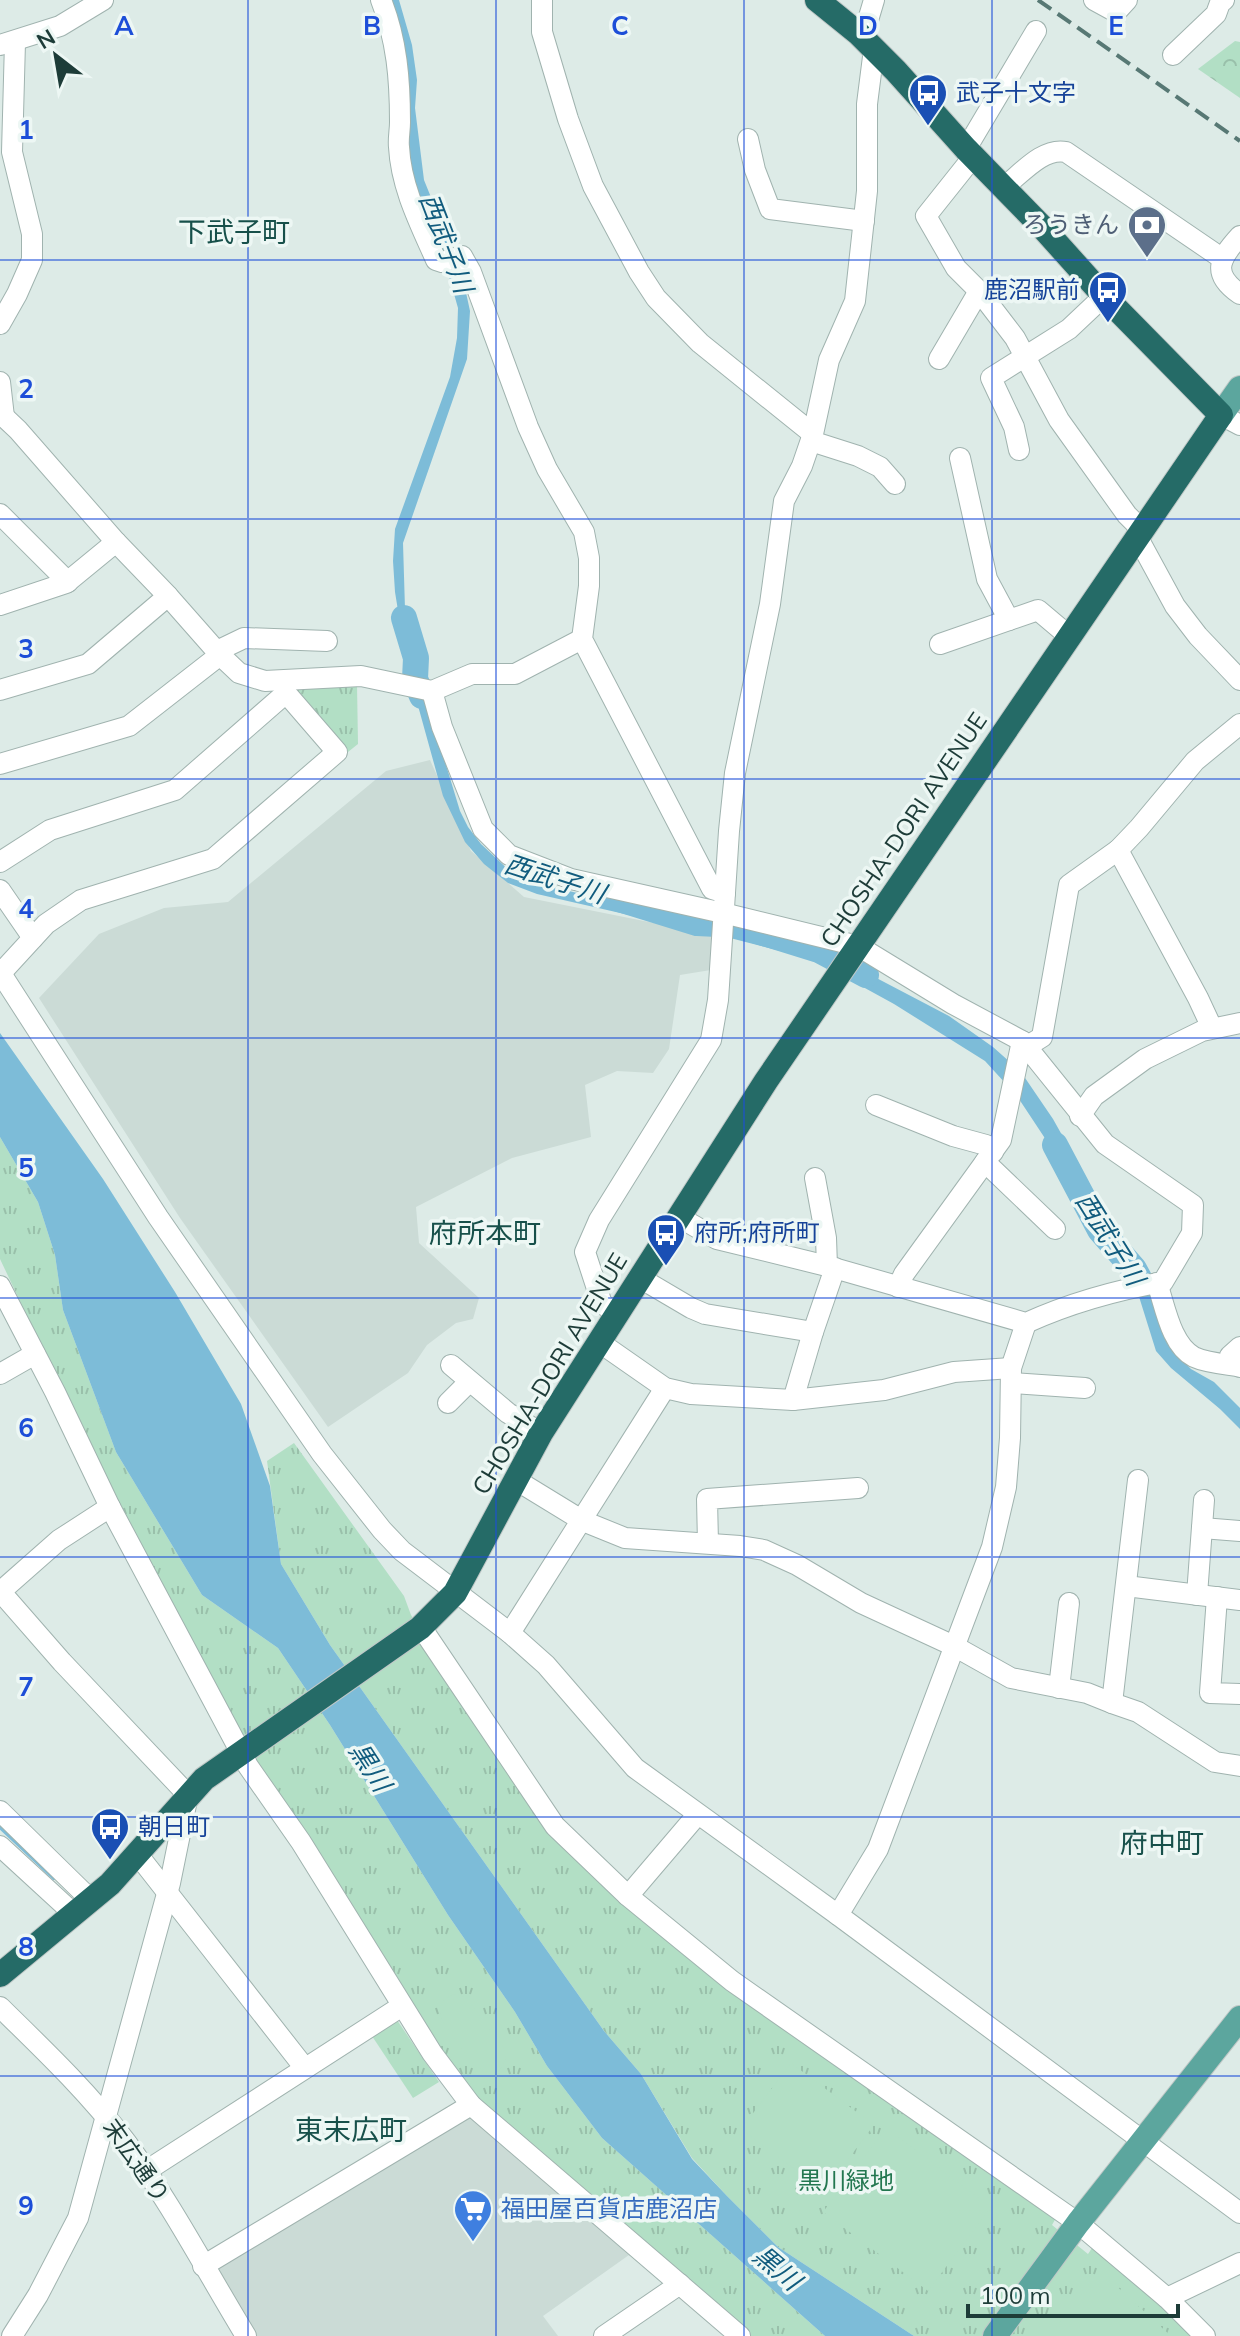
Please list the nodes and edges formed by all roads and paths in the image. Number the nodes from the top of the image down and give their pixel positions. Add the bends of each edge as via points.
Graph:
1 (103, 0) edge
2 (381, 0) edge
3 (542, 0) edge
4 (817, 0) edge
5 (874, 0) edge
6 (1094, 0) edge
7 (1127, 0) edge
8 (1224, 0) edge
9 (1036, 31) dead end
10 (868, 43) junction
11 (8, 44) edge
12 (1173, 55) dead end
13 (748, 139) dead end
14 (970, 153) junction
15 (1004, 187) junction
16 (864, 221) junction
17 (1240, 236) edge
18 (1223, 259) junction
19 (979, 291) junction
20 (1240, 294) edge
21 (1104, 296) junction
22 (0, 324) edge
23 (1025, 355) junction
24 (939, 359) dead end
25 (0, 382) edge
26 (1240, 388) edge
27 (2, 415) edge
28 (1230, 420) edge
29 (812, 437) junction
30 (1019, 450) dead end
31 (960, 458) dead end
32 (895, 484) dead end
33 (0, 514) edge
34 (1140, 535) junction
35 (116, 542) junction
36 (68, 582) junction
37 (168, 596) junction
38 (0, 605) edge
39 (1009, 620) junction
40 (1070, 637) junction
41 (582, 639) junction
42 (327, 641) dead end
43 (940, 644) dead end
44 (218, 653) junction
45 (1240, 680) edge
46 (0, 690) edge
47 (432, 691) junction
48 (1240, 724) edge
49 (2, 761) edge
50 (1118, 850) junction
51 (0, 862) edge
52 (0, 890) edge
53 (723, 908) junction
54 (33, 938) junction
55 (855, 951) junction
56 (0, 972) edge
57 (1240, 1023) edge
58 (1212, 1028) junction
59 (1024, 1044) junction
60 (876, 1105) dead end
61 (1080, 1116) junction
62 (989, 1157) junction
63 (815, 1178) dead end
64 (679, 1217) junction
65 (1055, 1229) dead end
66 (831, 1267) junction
67 (640, 1278) junction
68 (1157, 1283) junction
69 (0, 1286) edge
70 (898, 1287) junction
71 (618, 1313) junction
72 (1026, 1323) junction
73 (813, 1332) junction
74 (599, 1342) junction
75 (35, 1354) junction
76 (1239, 1360) edge
77 (0, 1374) edge
78 (1011, 1376) junction
79 (665, 1388) junction
80 (1085, 1388) dead end
81 (793, 1400) junction
82 (448, 1403) dead end
83 (541, 1433) junction
84 (516, 1480) junction
85 (1138, 1480) dead end
86 (858, 1488) dead end
87 (1204, 1500) dead end
88 (110, 1507) junction
89 (583, 1521) junction
90 (1202, 1528) junction
91 (1240, 1531) edge
92 (708, 1543) junction
93 (1126, 1586) junction
94 (0, 1591) edge
95 (455, 1593) junction
96 (1207, 1596) junction
97 (1240, 1600) edge
98 (1069, 1603) dead end
99 (421, 1628) junction
100 (510, 1633) junction
101 (954, 1646) junction
102 (1059, 1688) junction
103 (1240, 1694) edge
104 (1112, 1703) junction
105 (244, 1752) junction
106 (1240, 1766) edge
107 (188, 1795) junction
108 (0, 1811) edge
109 (697, 1815) junction
110 (0, 1846) edge
111 (138, 1855) junction
112 (167, 1893) junction
113 (628, 1896) junction
114 (83, 1907) junction
115 (838, 1915) junction
116 (0, 1975) edge
117 (402, 2006) junction
118 (0, 2007) edge
119 (1240, 2018) edge
120 (304, 2067) junction
121 (471, 2105) junction
122 (105, 2116) junction
123 (1142, 2140) junction
124 (146, 2171) junction
125 (1240, 2213) edge
126 (1076, 2226) junction
127 (1240, 2263) edge
128 (203, 2266) junction
129 (680, 2284) junction
130 (1167, 2298) junction
131 (612, 2334) edge
132 (12, 2336) edge
133 (246, 2336) edge
134 (740, 2336) edge
135 (995, 2336) edge
136 (1205, 2336) edge

1 - 11 street via 60,26
2 - 41 street via 395,42 404,184 436,260 462,256 471,272 528,427 584,532 589,586
3 - 29 street via 542,32 568,119 593,186 639,272 656,298 700,343
4 - 10 highway
5 - 10 street
6 - 7 street via 1116,12
8 - 12 street
9 - 14 street
10 - 14 highway
10 - 16 street
11 - 22 street via 12,152 32,234 32,260
13 - 16 street via 770,209
14 - 15 highway
14 - 19 street via 926,216 956,268
15 - 18 street via 1049,153 1066,152
15 - 21 highway
16 - 29 street via 855,301 829,360
17 - 18 street
18 - 20 street via 1221,275
19 - 23 street
19 - 24 street
21 - 23 street via 1069,329
21 - 28 highway
23 - 30 street via 991,378
23 - 34 street via 1059,420
25 - 27 street
26 - 28 main road
27 - 35 street
28 - 34 highway, CHOSHA-DORI AVENUE
29 - 32 street via 880,467
29 - 53 street via 784,501 770,604 735,773
31 - 39 street via 987,579
33 - 36 street
34 - 40 highway, CHOSHA-DORI AVENUE
34 - 45 street via 1175,606
35 - 36 street
35 - 37 street
36 - 38 street
37 - 44 street
37 - 46 street via 88,664
39 - 40 street via 1038,610
39 - 43 street
40 - 55 highway, CHOSHA-DORI AVENUE
41 - 47 street via 515,674 472,674
41 - 53 street
42 - 44 street via 244,638
44 - 47 street via 239,673 265,681 361,676
44 - 49 street via 129,726
47 - 53 street via 483,829 509,855 571,879
48 - 50 street via 1195,761
50 - 58 street
50 - 59 street via 1069,885 1042,1037
51 - 54 street via 50,830 175,790 286,693 337,752 213,859 81,900
52 - 54 street
53 - 55 street
53 - 71 street via 711,1040 599,1220 585,1252 602,1304
54 - 56 street
55 - 59 street
55 - 64 highway, CHOSHA-DORI AVENUE
56 - 95 street via 158,1217 322,1454 402,1551
57 - 58 street
58 - 61 street via 1145,1059 1094,1096
59 - 61 street
59 - 62 street via 1001,1140
60 - 62 street via 986,1145
61 - 68 street via 1105,1144 1193,1205 1192,1233 1163,1282
62 - 65 street
62 - 70 street
63 - 66 street
64 - 66 street via 717,1239
64 - 67 highway, CHOSHA-DORI AVENUE
66 - 70 street
66 - 73 street
67 - 71 highway, CHOSHA-DORI AVENUE
67 - 73 street via 705,1314
68 - 72 street
68 - 76 street via 1176,1338 1189,1353
69 - 75 street
70 - 72 street
71 - 74 highway, CHOSHA-DORI AVENUE
72 - 78 street
73 - 81 street
74 - 79 street
74 - 83 highway, CHOSHA-DORI AVENUE
75 - 77 street
75 - 88 street
78 - 80 street
78 - 81 street via 954,1372 884,1390
78 - 101 street via 1006,1487 992,1547
79 - 81 street
79 - 89 street
82 - 83 street via 461,1369 508,1413
83 - 84 highway, CHOSHA-DORI AVENUE
84 - 89 street
84 - 95 highway, CHOSHA-DORI AVENUE
85 - 93 street
86 - 92 street via 707,1499
87 - 90 street
88 - 94 street via 59,1540
88 - 105 street
89 - 92 street via 625,1538
89 - 100 street
90 - 91 street
90 - 96 street
92 - 101 street via 764,1550
93 - 96 street
93 - 104 street
94 - 107 street
95 - 99 highway, CHOSHA-DORI AVENUE
95 - 100 street
96 - 97 street
96 - 103 street via 1210,1693
98 - 102 street
99 - 105 highway, CHOSHA-DORI AVENUE
99 - 113 street via 555,1826
100 - 109 street via 546,1665 635,1768
101 - 102 street via 1011,1678
101 - 115 street via 878,1849
102 - 104 street
104 - 106 street via 1138,1712 1215,1762
105 - 107 highway, CHOSHA-DORI AVENUE
105 - 117 street
107 - 111 highway, CHOSHA-DORI AVENUE
107 - 112 street
108 - 114 street
109 - 113 street
109 - 115 street
110 - 114 street
111 - 112 street
111 - 114 highway, CHOSHA-DORI AVENUE
112 - 120 street
112 - 122 street
113 - 126 street via 732,1981
114 - 116 highway, CHOSHA-DORI AVENUE
115 - 123 street
117 - 120 street
117 - 121 street
118 - 122 street, 末広通り
119 - 123 main road
120 - 124 street
121 - 128 street
121 - 129 street
122 - 124 street, 末広通り
122 - 132 street via 78,2218
123 - 125 street
123 - 126 main road
124 - 128 street, 末広通り
126 - 130 street
126 - 135 main road
127 - 130 street
128 - 133 street, 末広通り
129 - 131 street
129 - 134 street
130 - 136 street

